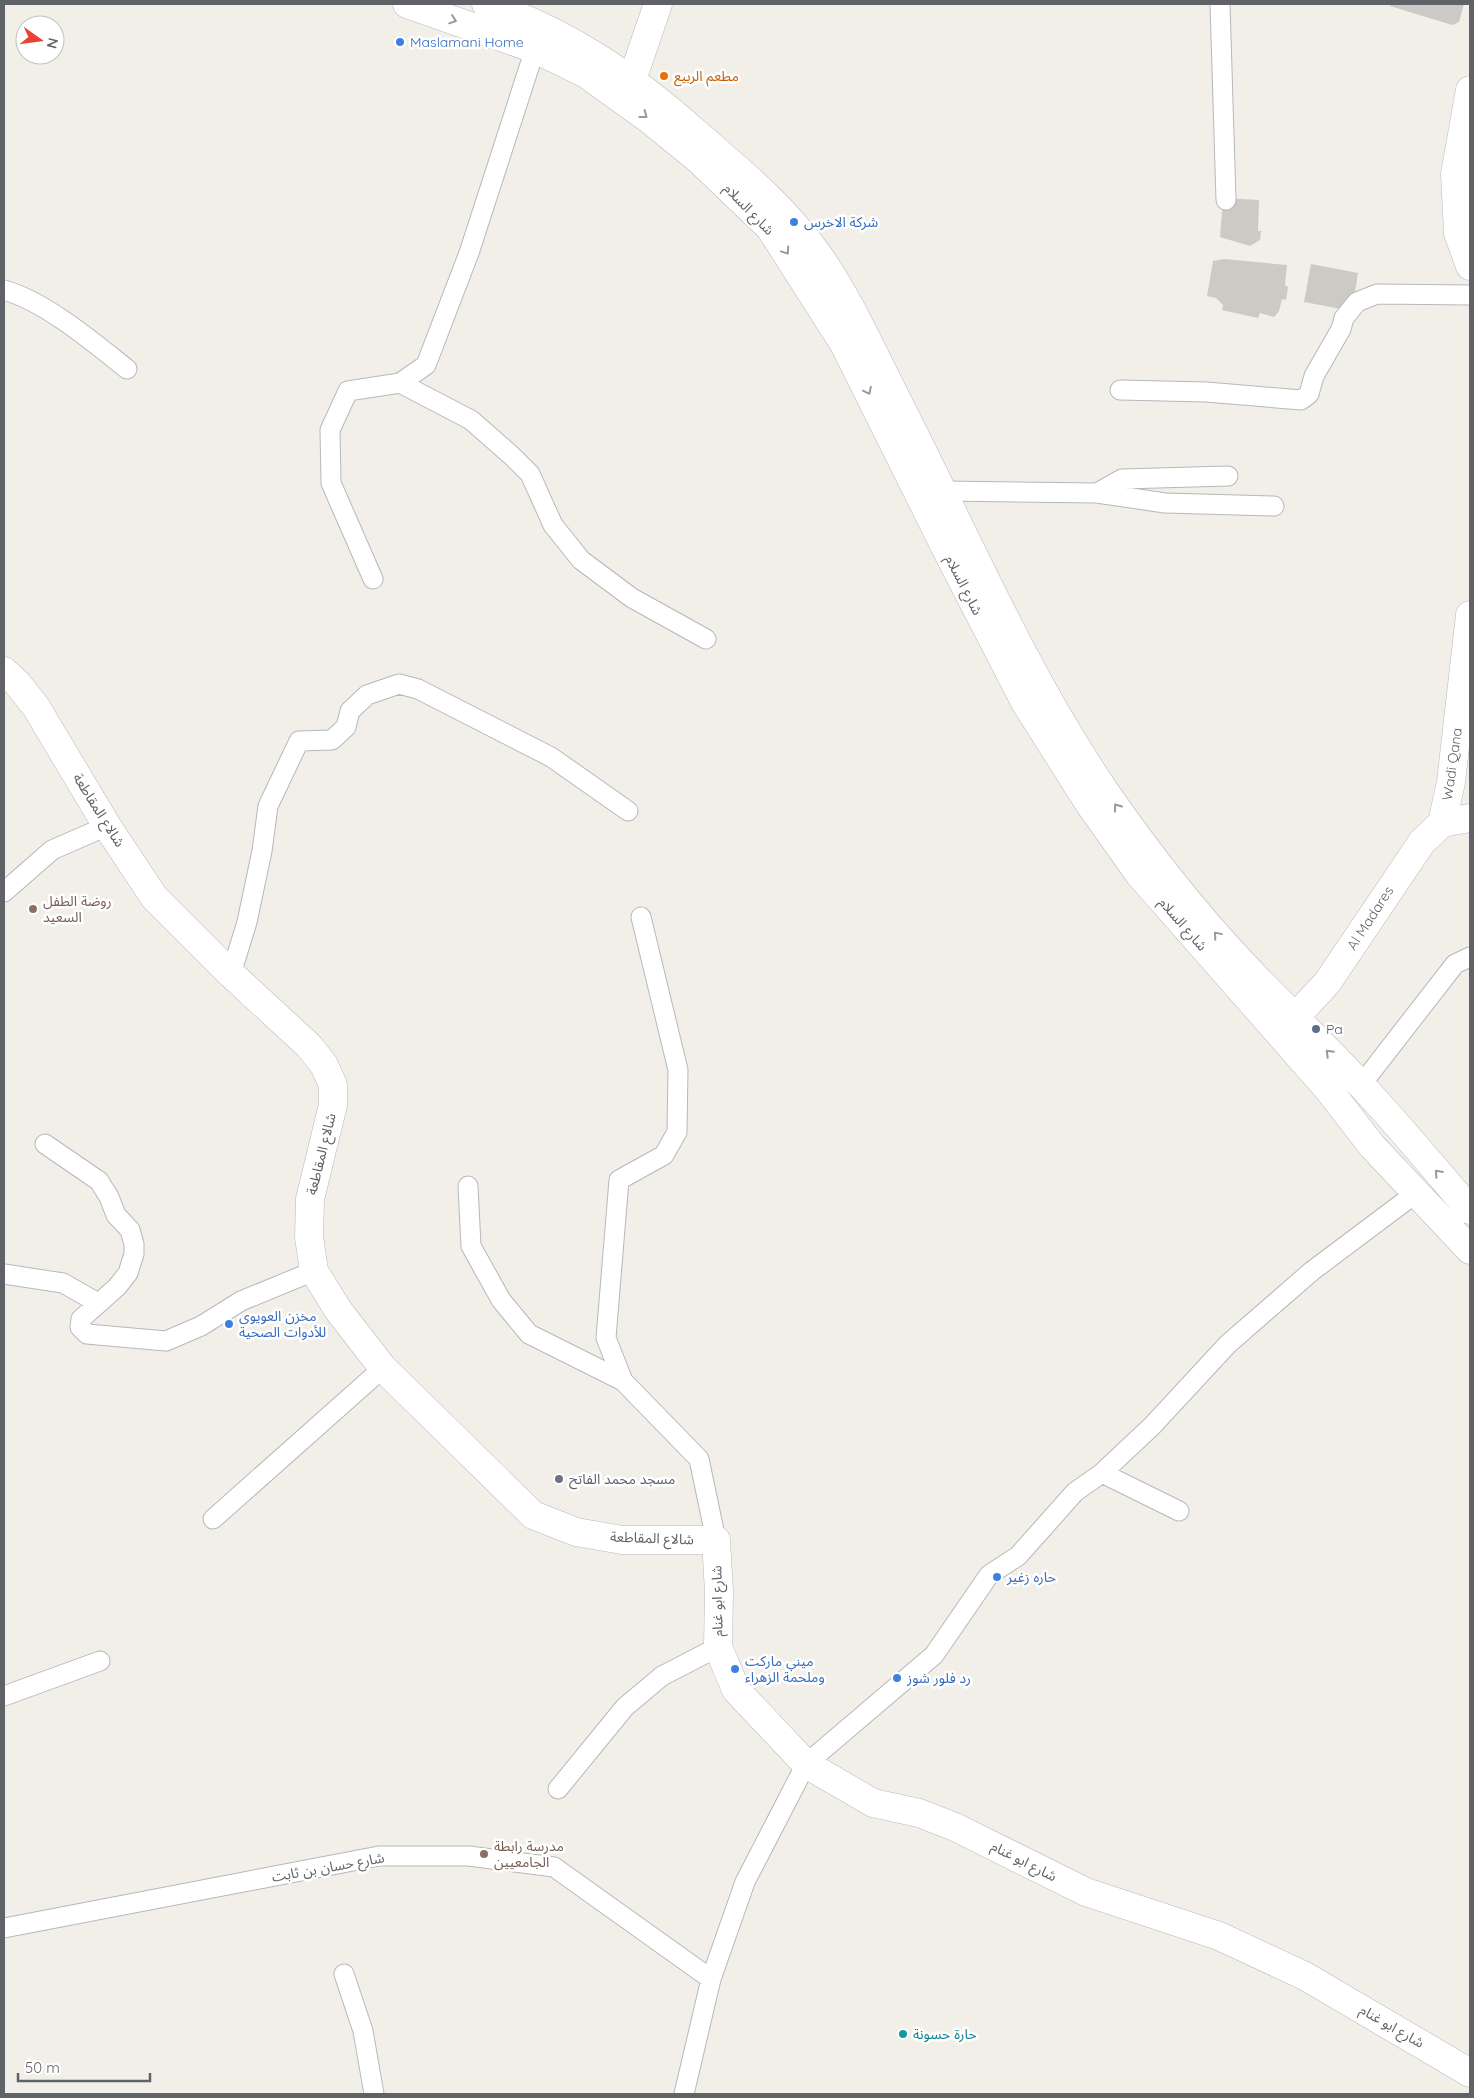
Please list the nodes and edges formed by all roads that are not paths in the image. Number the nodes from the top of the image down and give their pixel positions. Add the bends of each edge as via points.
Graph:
1 (407, 4) edge
2 (486, 4) edge
3 (641, 4) edge
4 (658, 4) edge
5 (1220, 4) edge
6 (535, 49) junction
7 (623, 82) junction
8 (1470, 90) edge
9 (1226, 200) dead end
10 (1470, 266) edge
11 (4, 290) edge
12 (1470, 295) edge
13 (128, 369) dead end
14 (400, 383) junction
15 (1120, 390) dead end
16 (1228, 476) dead end
17 (944, 491) junction
18 (1097, 493) junction
19 (1274, 506) dead end
20 (373, 579) dead end
21 (1470, 615) edge
22 (706, 639) dead end
23 (4, 671) edge
24 (628, 810) dead end
25 (1470, 818) edge
26 (1442, 823) junction
27 (107, 826) junction
28 (4, 892) edge
29 (641, 917) dead end
30 (1470, 957) edge
31 (231, 974) junction
32 (1287, 1026) junction
33 (1361, 1085) junction
34 (45, 1144) dead end
35 (468, 1186) dead end
36 (1416, 1194) junction
37 (1470, 1210) edge
38 (1470, 1250) edge
39 (314, 1271) junction
40 (4, 1274) edge
41 (98, 1302) junction
42 (382, 1368) junction
43 (624, 1381) junction
44 (1102, 1473) junction
45 (1180, 1511) dead end
46 (213, 1519) dead end
47 (716, 1540) junction
48 (718, 1647) junction
49 (100, 1661) dead end
50 (4, 1696) edge
51 (806, 1764) junction
52 (558, 1789) dead end
53 (4, 1928) edge
54 (344, 1974) dead end
55 (711, 1979) junction
56 (1470, 2073) edge
57 (374, 2094) edge
58 (684, 2094) edge

1 -> 6 main road, شارع السلام
2 - 7 main road, شارع السلام via 582,46
3 - 7 main road
4 - 7 main road
5 - 9 street
6 - 7 main road, شارع السلام via 586,74
6 - 14 street via 469,253 426,365
7 - 17 main road, شارع السلام via 666,106 738,168 785,215 819,257 859,325
7 -> 32 main road, شارع السلام via 770,228 844,344 1026,704 1090,805 1139,874
8 - 10 main road via 1455,174 1458,232
11 - 13 street via 19,294 80,332
12 - 15 street via 1377,294 1357,302 1344,318 1314,376 1309,394 1301,400 1206,392
14 - 20 street via 348,391 330,430 331,483
14 - 22 street via 471,420 512,456 530,474 553,525 581,560 632,598
16 - 18 street via 1122,479
17 - 18 street
32 -> 17 main road, شارع السلام via 1241,962 1155,860 1102,787 1039,681
18 - 19 street via 1165,503
21 - 26 main road, Wadi Qana via 1451,782
23 - 27 main road, شالاع المقاطعة via 36,707
24 - 31 street via 551,757 418,688 399,684 367,694 350,711 346,727 332,740 299,741 268,806 247,922
25 - 26 main road
26 - 32 main road, Al Madares via 1408,861 1327,983
27 - 28 street via 52,850
27 - 31 main road, شالاع المقاطعة via 154,897
29 - 43 street via 678,1070 676,1132 664,1155 619,1180 606,1338
30 - 33 street via 1455,964
31 - 39 main road, شالاع المقاطعة via 309,1046 324,1065 333,1085 333,1105 310,1199 309,1237
33 -> 32 main road, شارع السلام
32 - 36 main road, شارع السلام via 1328,1089 1372,1146
37 -> 33 main road, شارع السلام
34 - 41 street via 99,1181 114,1212 132,1234 134,1254 128,1274 118,1287
35 - 43 street via 471,1246 501,1300 529,1334
36 - 38 main road, شارع السلام
36 - 44 street via 1312,1271 1228,1344 1152,1426
39 - 41 street via 240,1301 201,1326 166,1341 85,1333 80,1327 81,1318
39 - 42 main road, شالاع المقاطعة via 338,1310
40 - 41 street via 63,1283
42 - 46 street
42 - 47 main road, شالاع المقاطعة via 533,1515 576,1532 622,1540
43 - 47 street via 699,1459
44 - 45 street
44 - 51 street via 1075,1492 1018,1556 989,1575 934,1655
47 - 48 main road, شارع ابو غنام
48 - 51 main road, شارع ابو غنام via 736,1690
48 - 52 street via 662,1676 625,1707
49 - 50 street
51 - 55 street via 745,1882
51 - 56 main road, شارع ابو غنام via 873,1803 920,1813 955,1827 1096,1896 1219,1936 1305,1976
53 - 55 street, شارع حسان بن ثابت via 379,1856 469,1856 554,1867
54 - 57 street via 363,2031
55 - 58 street

